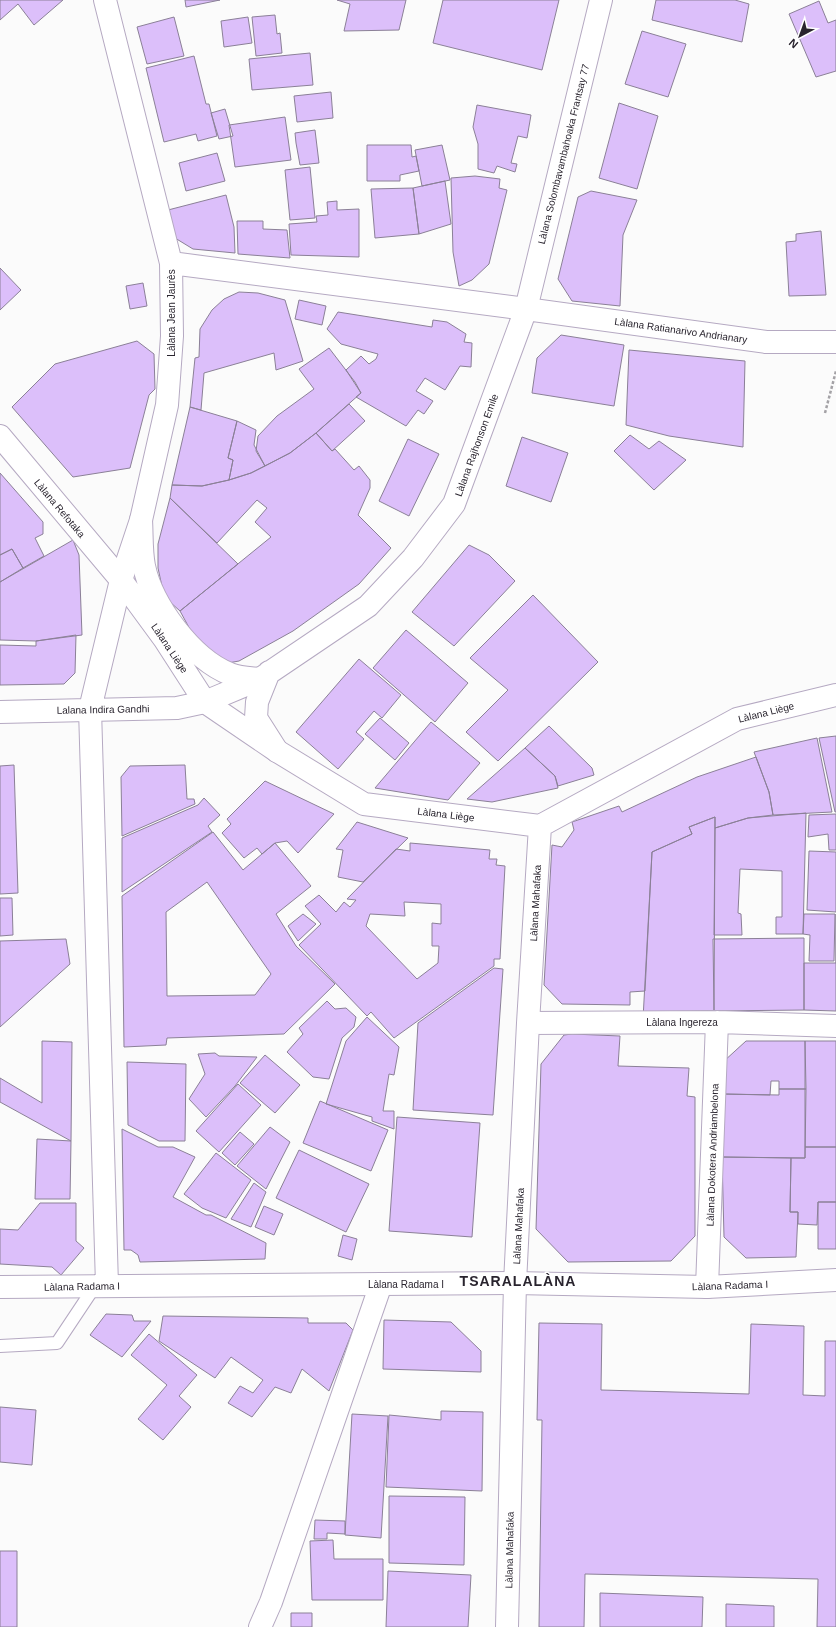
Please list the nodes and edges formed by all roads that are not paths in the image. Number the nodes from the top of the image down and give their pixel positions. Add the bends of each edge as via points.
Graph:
1 (105, 0) edge
2 (601, 0) edge
3 (171, 263) junction
4 (526, 309) junction
5 (836, 342) edge
6 (0, 436) edge
7 (141, 520) junction
8 (121, 580) junction
9 (265, 676) junction
10 (836, 695) edge
11 (205, 702) junction
12 (90, 709) junction
13 (0, 712) edge
14 (277, 751) junction
15 (540, 826) junction
16 (718, 1022) junction
17 (528, 1023) junction
18 (836, 1026) edge
19 (836, 1280) edge
20 (515, 1283) junction
21 (381, 1284) junction
22 (101, 1286) junction
23 (0, 1287) edge
24 (707, 1288) junction
25 (0, 1346) edge
26 (260, 1627) edge
27 (507, 1627) edge

1 - 3 street, Làlana Jean Jaurès
2 - 4 street, Làlana Solombavambahoaka Frantsay 77
3 - 4 street, Làlana Ratianarivo Andrianary
3 - 7 street, Làlana Jean Jaurès via 172,336 167,405
4 - 5 street, Làlana Ratianarivo Andrianary via 766,342
4 - 9 street, Làlana Rajhonson Emile via 454,504 413,558 368,606
6 - 8 street, Làlana Refotaka
7 - 8 street, Làlana Jean Jaurès
7 - 9 street via 144,566 156,600 182,639 211,663 231,675
8 - 11 street, Làlana Liège via 165,640
8 - 12 street, Làlana Jean Jaurès
9 - 11 street, Làlana Rajhonson Emile
9 - 14 street via 257,702 256,718
10 - 15 street, Làlana Liège via 737,719
11 - 12 street, Lalana Indira Gandhi via 176,708
11 - 14 street, Làlana Liège
12 - 13 street, Lalana Indira Gandhi
12 - 22 street, Làlana Jean Jaurès
14 - 15 street, Làlana Liège via 364,804
15 - 17 street, Làlana Mahafaka
16 - 17 street, Làlana Ingereza
16 - 18 street, Làlana Ingereza
16 - 24 street, Làlana Dokotera Andriambelona
17 - 20 street, Làlana Mahafaka
19 - 24 street, Làlana Radama I
20 - 21 street, Làlana Radama I
20 - 24 street, Làlana Radama I
20 - 27 street, Làlana Mahafaka
21 - 22 street, Làlana Radama I
21 - 26 street
22 - 23 street, Làlana Radama I
22 - 25 lane via 57,1343

